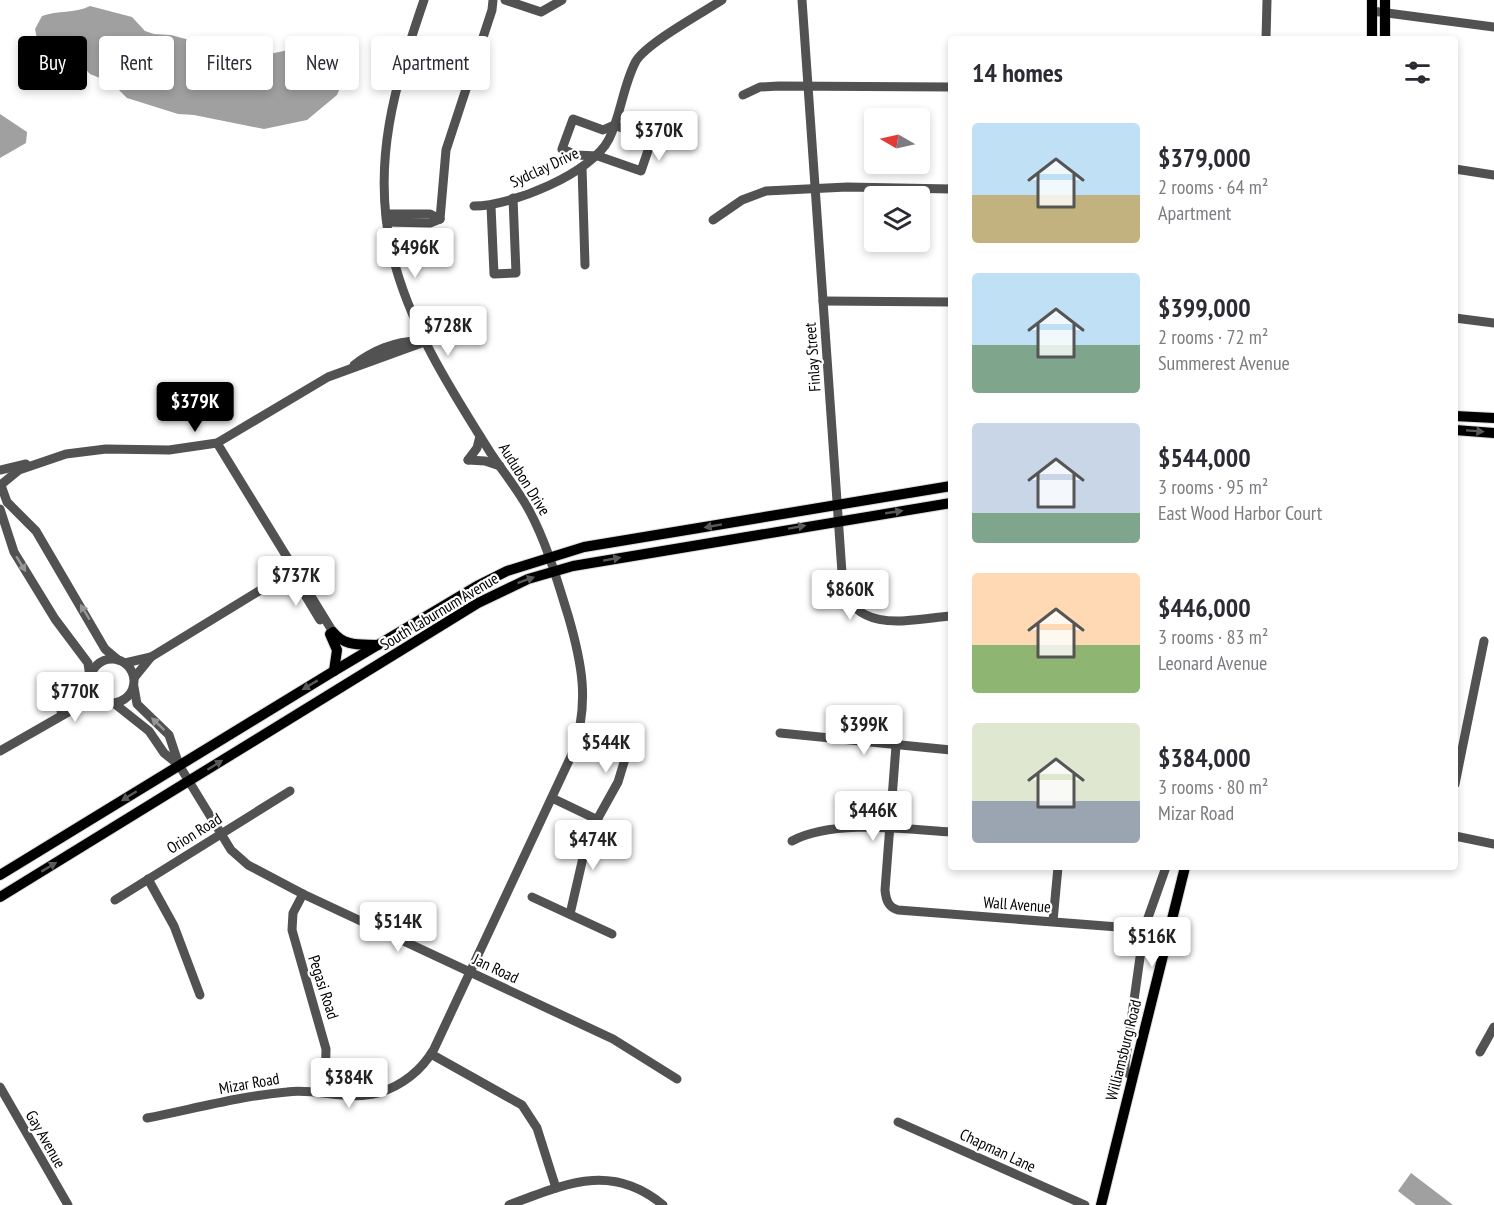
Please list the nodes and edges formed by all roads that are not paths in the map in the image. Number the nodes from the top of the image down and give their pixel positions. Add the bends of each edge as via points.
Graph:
1 (424, 0) edge
2 (493, 0) edge
3 (505, 0) edge
4 (562, 0) edge
5 (722, 0) edge
6 (802, 0) edge
7 (1267, 0) edge
8 (1385, 0) edge
9 (1372, 5) edge
10 (1385, 12) junction
11 (1494, 27) edge
12 (1266, 36) edge
13 (1372, 36) edge
14 (1385, 36) edge
15 (808, 85) junction
16 (948, 87) edge
17 (743, 95) dead end
18 (614, 125) junction
19 (598, 156) junction
20 (582, 167) junction
21 (1458, 169) edge
22 (1494, 175) edge
23 (815, 188) junction
24 (948, 189) edge
25 (513, 198) junction
26 (474, 206) dead end
27 (491, 206) junction
28 (387, 218) junction
29 (713, 220) dead end
30 (585, 265) dead end
31 (823, 301) junction
32 (948, 302) edge
33 (1458, 318) edge
34 (1494, 324) edge
35 (427, 341) junction
36 (1458, 416) edge
37 (1494, 418) edge
38 (1458, 430) edge
39 (1494, 433) edge
40 (480, 436) junction
41 (217, 443) junction
42 (35, 463) junction
43 (500, 466) junction
44 (0, 470) edge
45 (1, 484) edge
46 (948, 486) edge
47 (948, 503) edge
48 (836, 505) junction
49 (0, 510) edge
50 (837, 521) junction
51 (548, 557) junction
52 (295, 569) junction
53 (554, 570) junction
54 (948, 616) edge
55 (331, 633) junction
56 (1484, 641) dead end
57 (378, 645) junction
58 (151, 657) junction
59 (121, 661) junction
60 (334, 671) junction
61 (90, 679) junction
62 (134, 682) junction
63 (101, 701) junction
64 (115, 704) junction
65 (43, 725) junction
66 (780, 733) dead end
67 (576, 745) junction
68 (896, 746) junction
69 (948, 750) edge
70 (0, 751) edge
71 (179, 765) junction
72 (1458, 769) edge
73 (189, 781) junction
74 (290, 791) dead end
75 (552, 798) junction
76 (598, 820) junction
77 (890, 829) junction
78 (948, 832) edge
79 (222, 834) junction
80 (1458, 837) edge
81 (792, 841) dead end
82 (1494, 844) edge
83 (1058, 870) edge
84 (1165, 870) edge
85 (1184, 870) edge
86 (0, 875) edge
87 (148, 879) junction
88 (303, 894) junction
89 (0, 897) edge
90 (532, 897) dead end
91 (115, 900) dead end
92 (570, 914) junction
93 (1053, 921) junction
94 (1144, 929) junction
95 (612, 934) dead end
96 (469, 972) junction
97 (201, 995) dead end
98 (1494, 1028) edge
99 (1480, 1052) dead end
100 (431, 1054) junction
101 (1132, 1076) junction
102 (677, 1079) dead end
103 (0, 1087) edge
104 (325, 1092) junction
105 (147, 1118) dead end
106 (898, 1122) dead end
107 (556, 1188) junction
108 (68, 1205) edge
109 (510, 1205) edge
110 (663, 1205) edge
111 (1085, 1205) edge
112 (1101, 1205) edge

1 - 28 street, Audubon Drive via 390,110 384,161
2 - 28 street via 446,150 440,219 430,223
3 - 4 street via 541,12
5 - 18 street, Sydclay Drive via 637,60
6 - 15 street, Finlay Street
7 - 12 street
8 - 10 main road
9 - 10 street
9 - 13 main road
10 - 11 street
10 - 14 main road
15 - 16 street
15 - 17 street via 760,87
15 - 23 street, Finlay Street
18 - 19 street, Sydclay Drive
18 - 19 street via 603,130 573,119 562,149 576,155
18 - 19 street via 652,139 642,171
19 - 20 street, Sydclay Drive
20 - 25 street, Sydclay Drive
20 - 30 street
21 - 22 street
23 - 24 street
23 - 29 street via 760,193
23 - 31 street, Finlay Street
25 - 27 street, Sydclay Drive
25 - 27 street via 516,273 494,274
26 - 27 street, Sydclay Drive
28 - 35 street, Audubon Drive via 398,274
31 - 32 street
31 - 48 street, Finlay Street
33 - 34 street
35 - 40 street, Audubon Drive
35 - 41 street via 400,341 364,357
36 - 37 main road
38 -> 39 main road
40 - 43 street, Audubon Drive
40 - 43 street via 468,460
41 - 42 street via 169,450 105,449
41 - 52 street
42 - 44 street
42 - 45 street
43 - 51 street, Audubon Drive via 530,512
59 -> 45 street via 105,649 36,531 7,502
46 - 48 main road, South Laburnum Avenue
50 -> 47 main road, South Laburnum Avenue
48 - 50 street, Finlay Street
48 -> 51 main road, South Laburnum Avenue via 584,547
49 -> 61 street via 14,552 55,619 88,663
53 -> 50 main road, South Laburnum Avenue
50 - 54 street, Finlay Street via 843,586 859,612 884,622
51 - 53 street, Audubon Drive
51 - 57 main road, South Laburnum Avenue via 488,579
52 - 55 street
52 - 58 street
53 - 67 street, Audubon Drive via 584,683 583,716
73 -> 53 main road, South Laburnum Avenue via 478,603
55 - 57 main road via 349,644
55 - 60 main road via 337,650
56 - 72 street
57 - 60 main road, South Laburnum Avenue
58 - 59 street
58 - 62 street
59 - 61 street via 104,660
59 - 62 street
60 -> 71 main road, South Laburnum Avenue
61 - 63 street via 95,696
61 - 65 street via 85,692
62 - 64 street via 127,698
71 -> 62 street via 169,735 137,704
63 - 64 street
63 - 65 street via 84,703
64 - 71 street via 148,731
65 - 70 street
66 - 68 street
67 - 75 street, Audubon Drive
67 - 76 street via 625,759
68 - 69 street
68 - 77 street
71 - 73 street, Jan Road
71 -> 86 main road, South Laburnum Avenue
73 - 79 street, Jan Road
89 -> 73 main road, South Laburnum Avenue
74 - 79 street, Orion Road
75 - 76 street
75 - 96 street, Audubon Drive
76 - 92 street via 588,836
77 - 78 street
77 - 81 street via 853,828 809,834
77 - 93 street, Wall Avenue via 885,890 889,904 898,910
79 - 87 street, Orion Road
79 - 88 street, Jan Road via 242,861
80 - 82 street
83 - 93 street
84 - 94 street
85 - 101 main road, Williamsburg Road
87 - 91 street, Orion Road
87 - 97 street via 174,926
88 - 96 street, Jan Road
88 - 104 street, Pegasi Road via 293,913 292,930 326,1049
90 - 92 street
92 - 95 street
93 - 94 street, Wall Avenue
94 - 101 street via 1125,1064 1125,1071
96 - 100 street, Mizar Road
96 - 102 street, Jan Road via 613,1039
98 - 99 street
100 - 104 street, Mizar Road via 415,1073 388,1090 362,1096
100 - 107 street via 522,1104 537,1128
101 - 112 main road, Williamsburg Road
103 - 108 street, Gay Avenue
104 - 105 street, Mizar Road via 275,1093
106 - 111 street, Chapman Lane
107 - 109 street
107 - 110 street via 586,1179 613,1180 636,1187

